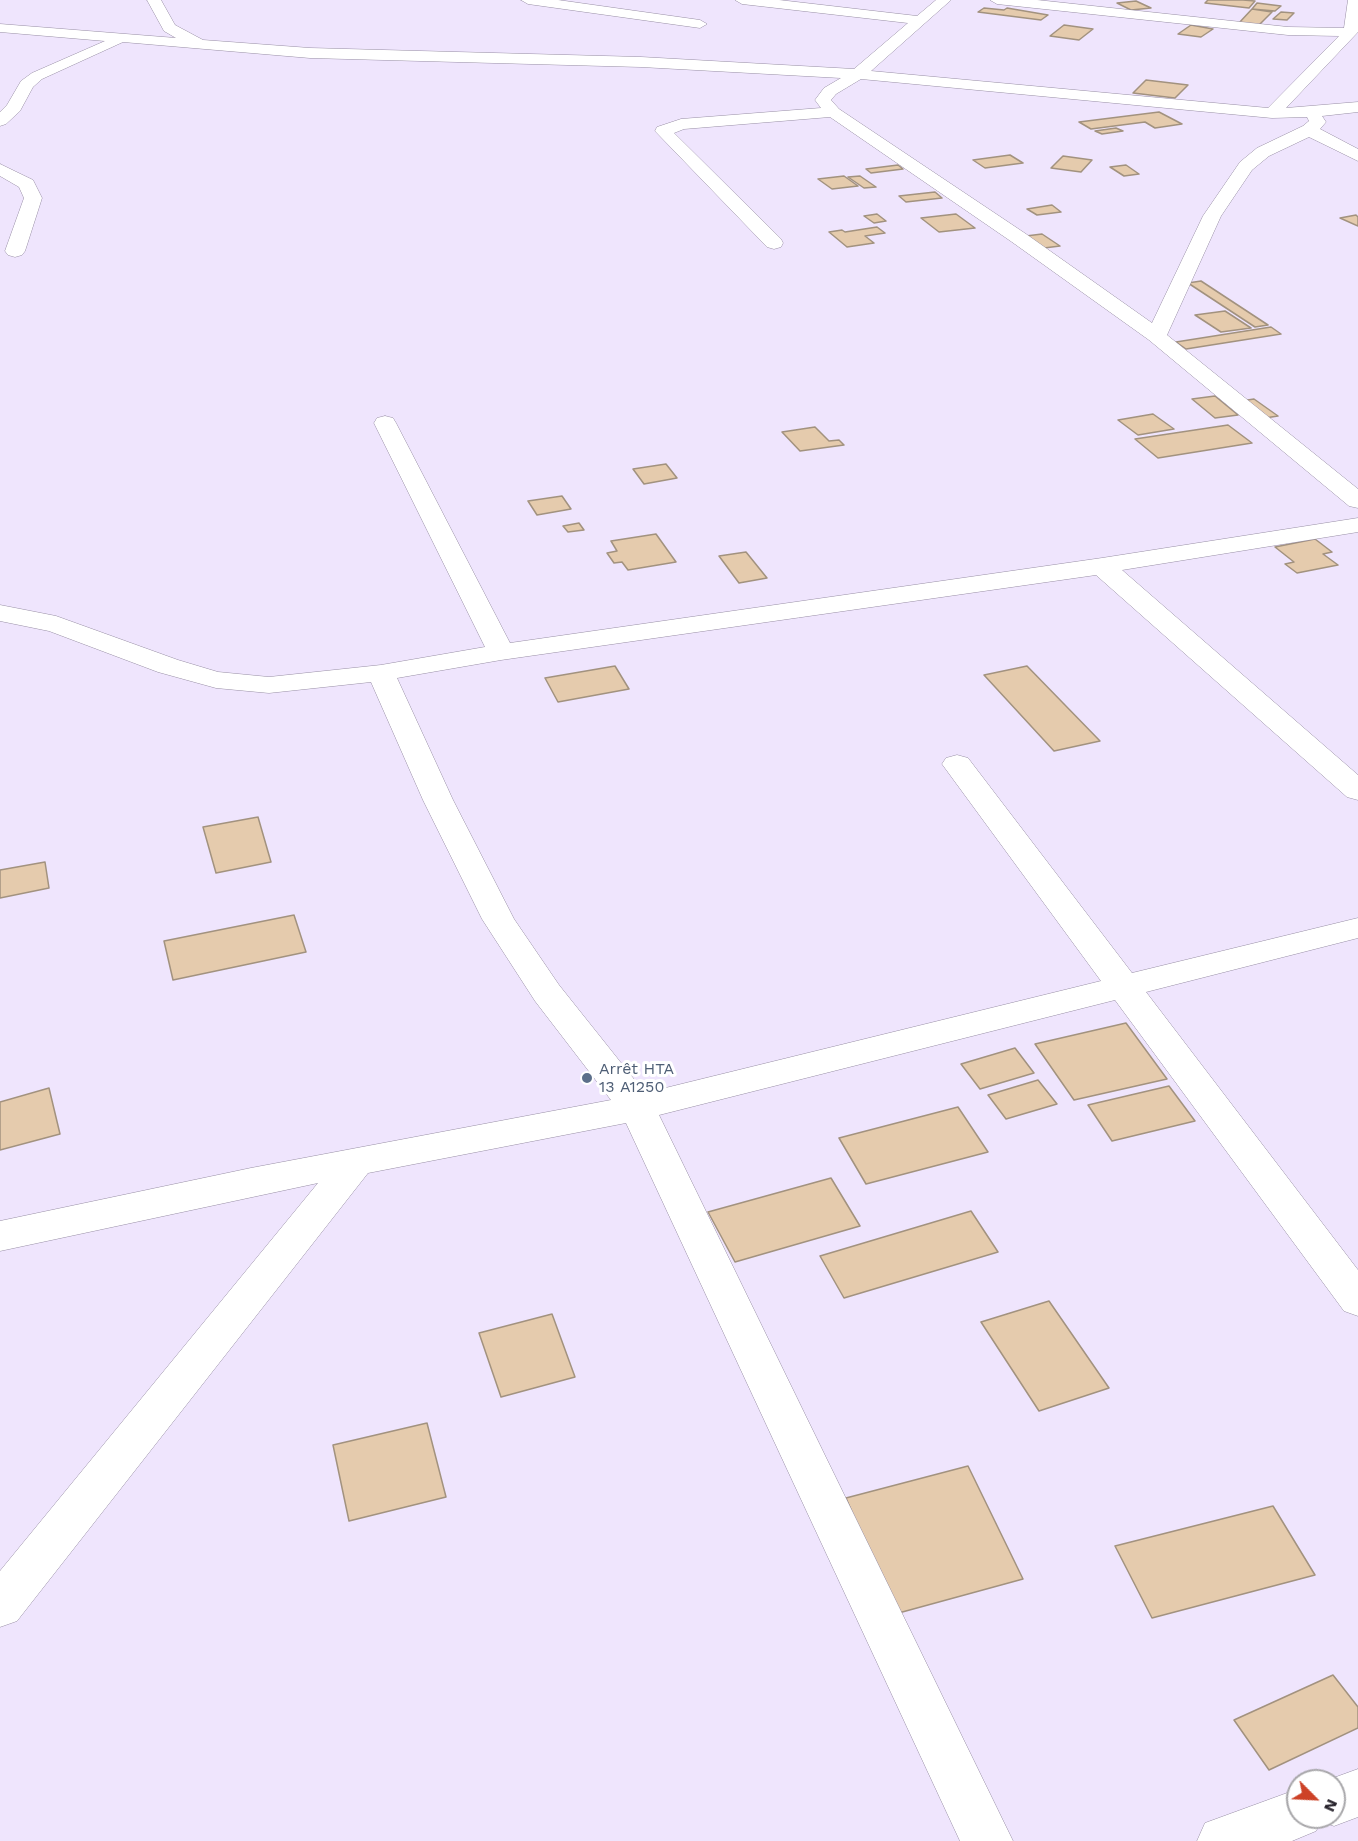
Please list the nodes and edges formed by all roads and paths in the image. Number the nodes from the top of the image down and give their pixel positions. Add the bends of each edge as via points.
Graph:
1 (154, 0) edge
2 (528, 0) edge
3 (742, 0) edge
4 (938, 0) edge
5 (962, 0) edge
6 (998, 0) edge
7 (1355, 0) edge
8 (919, 20) junction
9 (700, 24) junction
10 (0, 28) edge
11 (1351, 32) junction
12 (680, 37) dead end
13 (124, 40) junction
14 (202, 46) junction
15 (661, 50) dead end
16 (641, 62) junction
17 (858, 74) junction
18 (1358, 107) edge
19 (833, 112) junction
20 (1272, 113) junction
21 (0, 121) edge
22 (1311, 121) junction
23 (1358, 156) edge
24 (0, 169) edge
25 (774, 243) dead end
26 (15, 251) dead end
27 (1156, 336) junction
28 (385, 423) dead end
29 (1358, 501) edge
30 (1358, 525) edge
31 (1102, 566) junction
32 (0, 613) edge
33 (501, 652) junction
34 (381, 673) junction
35 (957, 764) dead end
36 (1358, 791) edge
37 (1358, 928) edge
38 (1124, 987) junction
39 (637, 1108) junction
40 (356, 1162) junction
41 (0, 1236) edge
42 (1358, 1300) edge
43 (0, 1606) edge
44 (1286, 1818) edge
45 (987, 1841) edge
46 (1223, 1841) edge

1 - 14 street via 169,28
2 - 9 street
3 - 8 street
3 - 9 street
4 - 5 street
4 - 8 street
6 - 11 street via 1288,31
7 - 11 street
8 - 17 street
9 - 12 street
10 - 13 street
11 - 20 street
13 - 14 street
13 - 21 street via 37,76
14 - 16 street via 310,53
15 - 16 street
16 - 17 street
17 - 19 street via 830,91 823,100
17 - 20 street
18 - 22 street
19 - 25 street via 681,124 663,131
19 - 27 street
20 - 22 street
22 - 23 street
22 - 27 street via 1246,166 1212,216
24 - 26 street via 27,184 33,198
27 - 29 street
28 - 33 street
30 - 31 street
31 - 33 street
31 - 36 street
32 - 34 street via 56,624 216,680 268,685
33 - 34 street
34 - 39 street via 438,800 498,919 547,993
35 - 38 street
37 - 38 street
38 - 39 street
38 - 42 street
39 - 40 street
39 - 45 street
40 - 41 street
40 - 43 street
44 - 46 street

